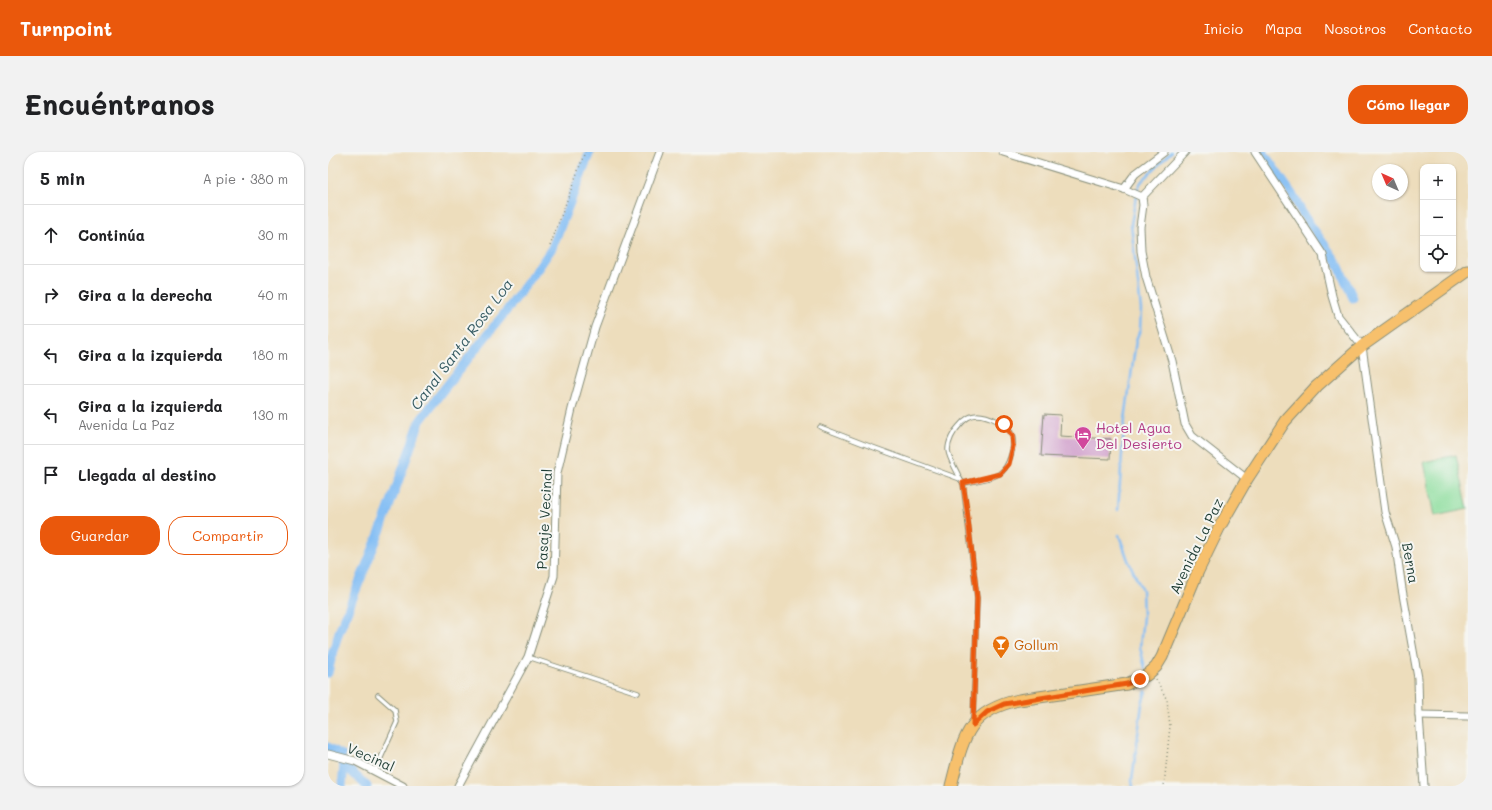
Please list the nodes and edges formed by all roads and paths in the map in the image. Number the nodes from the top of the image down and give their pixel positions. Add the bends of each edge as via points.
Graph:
1 (585, 152) edge
2 (660, 152) edge
3 (1003, 152) edge
4 (1164, 152) edge
5 (1185, 152) edge
6 (1255, 152) edge
7 (1124, 189) junction
8 (1142, 197) junction
9 (550, 246) dead end
10 (1468, 271) edge
11 (1362, 346) junction
12 (820, 427) dead end
13 (960, 479) junction
14 (1247, 479) junction
15 (963, 483) junction
16 (528, 657) junction
17 (1153, 670) junction
18 (638, 693) dead end
19 (378, 695) dead end
20 (1419, 715) junction
21 (1468, 716) edge
22 (973, 725) junction
23 (328, 754) edge
24 (374, 771) junction
25 (403, 786) edge
26 (458, 786) edge
27 (952, 786) edge
28 (1164, 786) edge
29 (1424, 786) edge

1 - 9 path
2 - 16 street, Pasaje Vecinal via 595,327 572,409 557,473 554,576
3 - 7 street
4 - 7 street via 1135,174
5 - 8 street
6 - 11 street via 1323,255 1338,316
7 - 8 street
8 - 14 street via 1141,251 1146,277 1172,361 1185,424 1192,436
10 - 11 main road, Avenida La Paz
11 - 14 main road, Avenida La Paz via 1318,386 1285,421
11 - 20 street, Berna via 1385,512 1396,547 1418,678
12 - 13 lane
13 - 15 lane
13 - 15 lane via 948,450 953,432 968,417 976,415 989,417 1004,424 1012,435 1013,446 1009,464 1000,474
14 - 17 main road, Avenida La Paz via 1219,528 1198,571 1172,636
15 - 22 lane via 977,598
16 - 18 lane
16 - 26 street, Pasaje Vecinal
17 - 22 main road, Avenida La Paz via 1127,684 1004,704 987,712
17 - 28 path via 1167,700 1170,726
19 - 24 lane via 395,710 397,722
20 - 21 street
20 - 29 street, Berna
22 - 27 main road, Avenida La Paz via 962,746
23 - 24 street, Vecinal via 355,761
24 - 25 street, Vecinal

